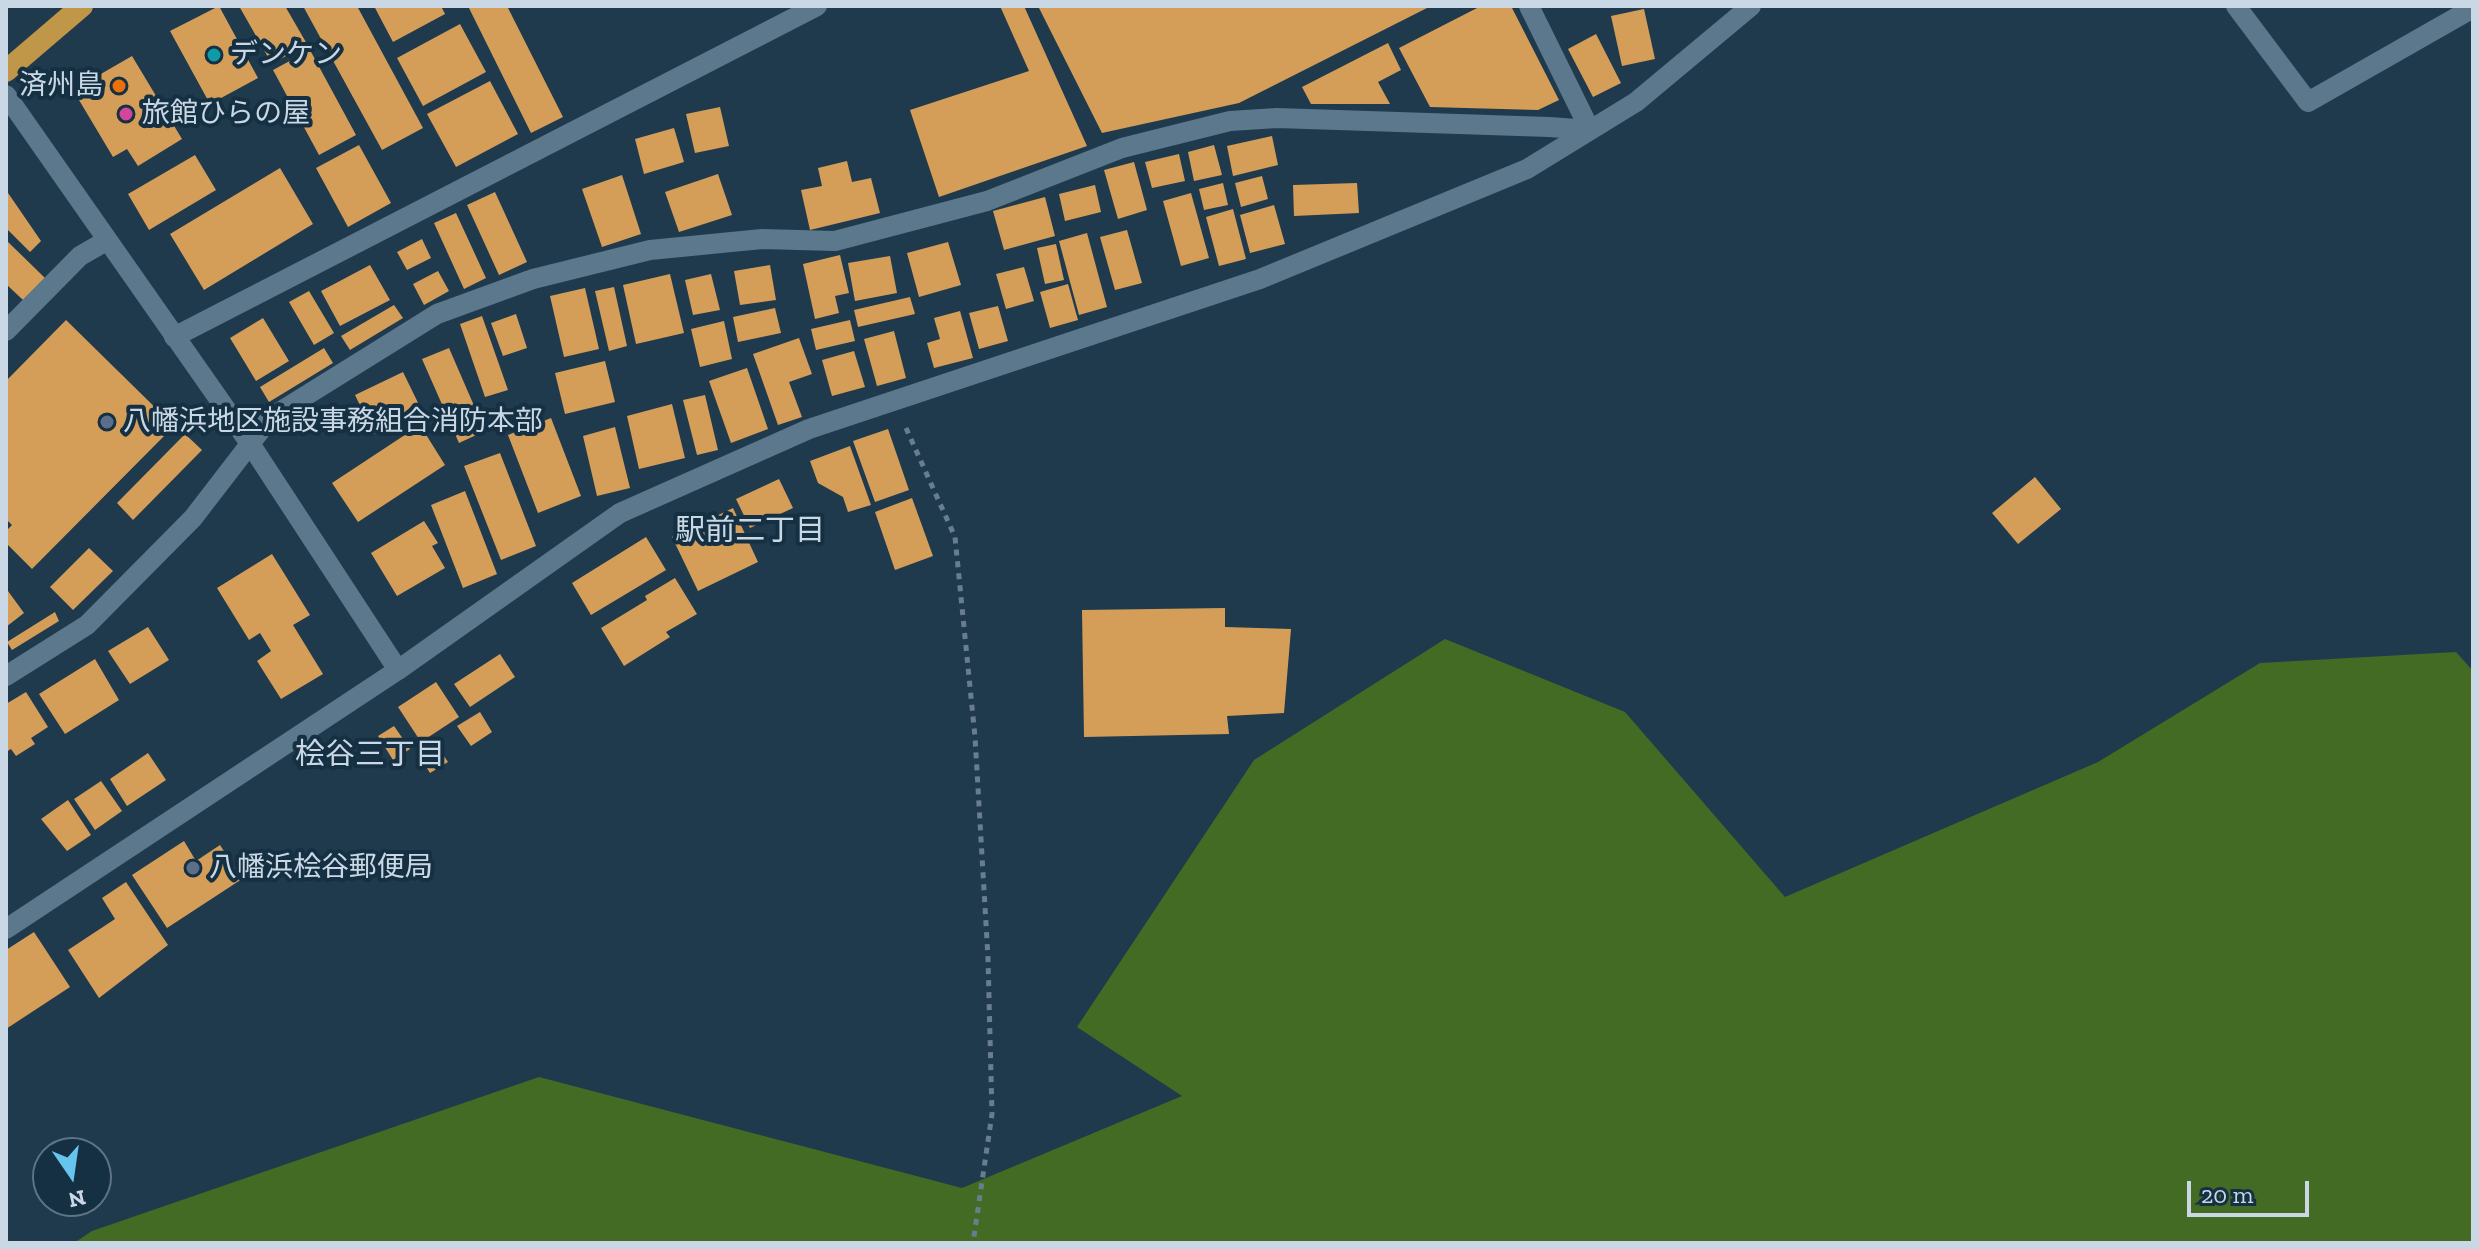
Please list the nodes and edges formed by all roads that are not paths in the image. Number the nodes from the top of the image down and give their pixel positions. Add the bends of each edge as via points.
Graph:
1 (82, 6) edge
2 (817, 6) edge
3 (1529, 6) edge
4 (1751, 6) edge
5 (2236, 6) edge
6 (2473, 8) edge
7 (6, 71) edge
8 (6, 95) edge
9 (1590, 130) junction
10 (106, 241) junction
11 (6, 331) edge
12 (174, 337) junction
13 (251, 445) junction
14 (398, 670) junction
15 (6, 676) edge
16 (6, 929) edge

1 - 7 highway
2 - 12 street
3 - 9 street
4 - 9 street via 1636,102
5 - 6 street via 2308,102
8 - 10 street
9 - 13 street via 1277,118 1230,121 1122,148 987,201 835,241 762,239 650,250 533,279 437,314 270,418
9 - 14 street via 1527,169 1260,279 809,429 620,513
10 - 11 street via 80,256
10 - 12 street
12 - 13 street
13 - 14 street
13 - 15 street via 193,518 87,625
14 - 16 street

